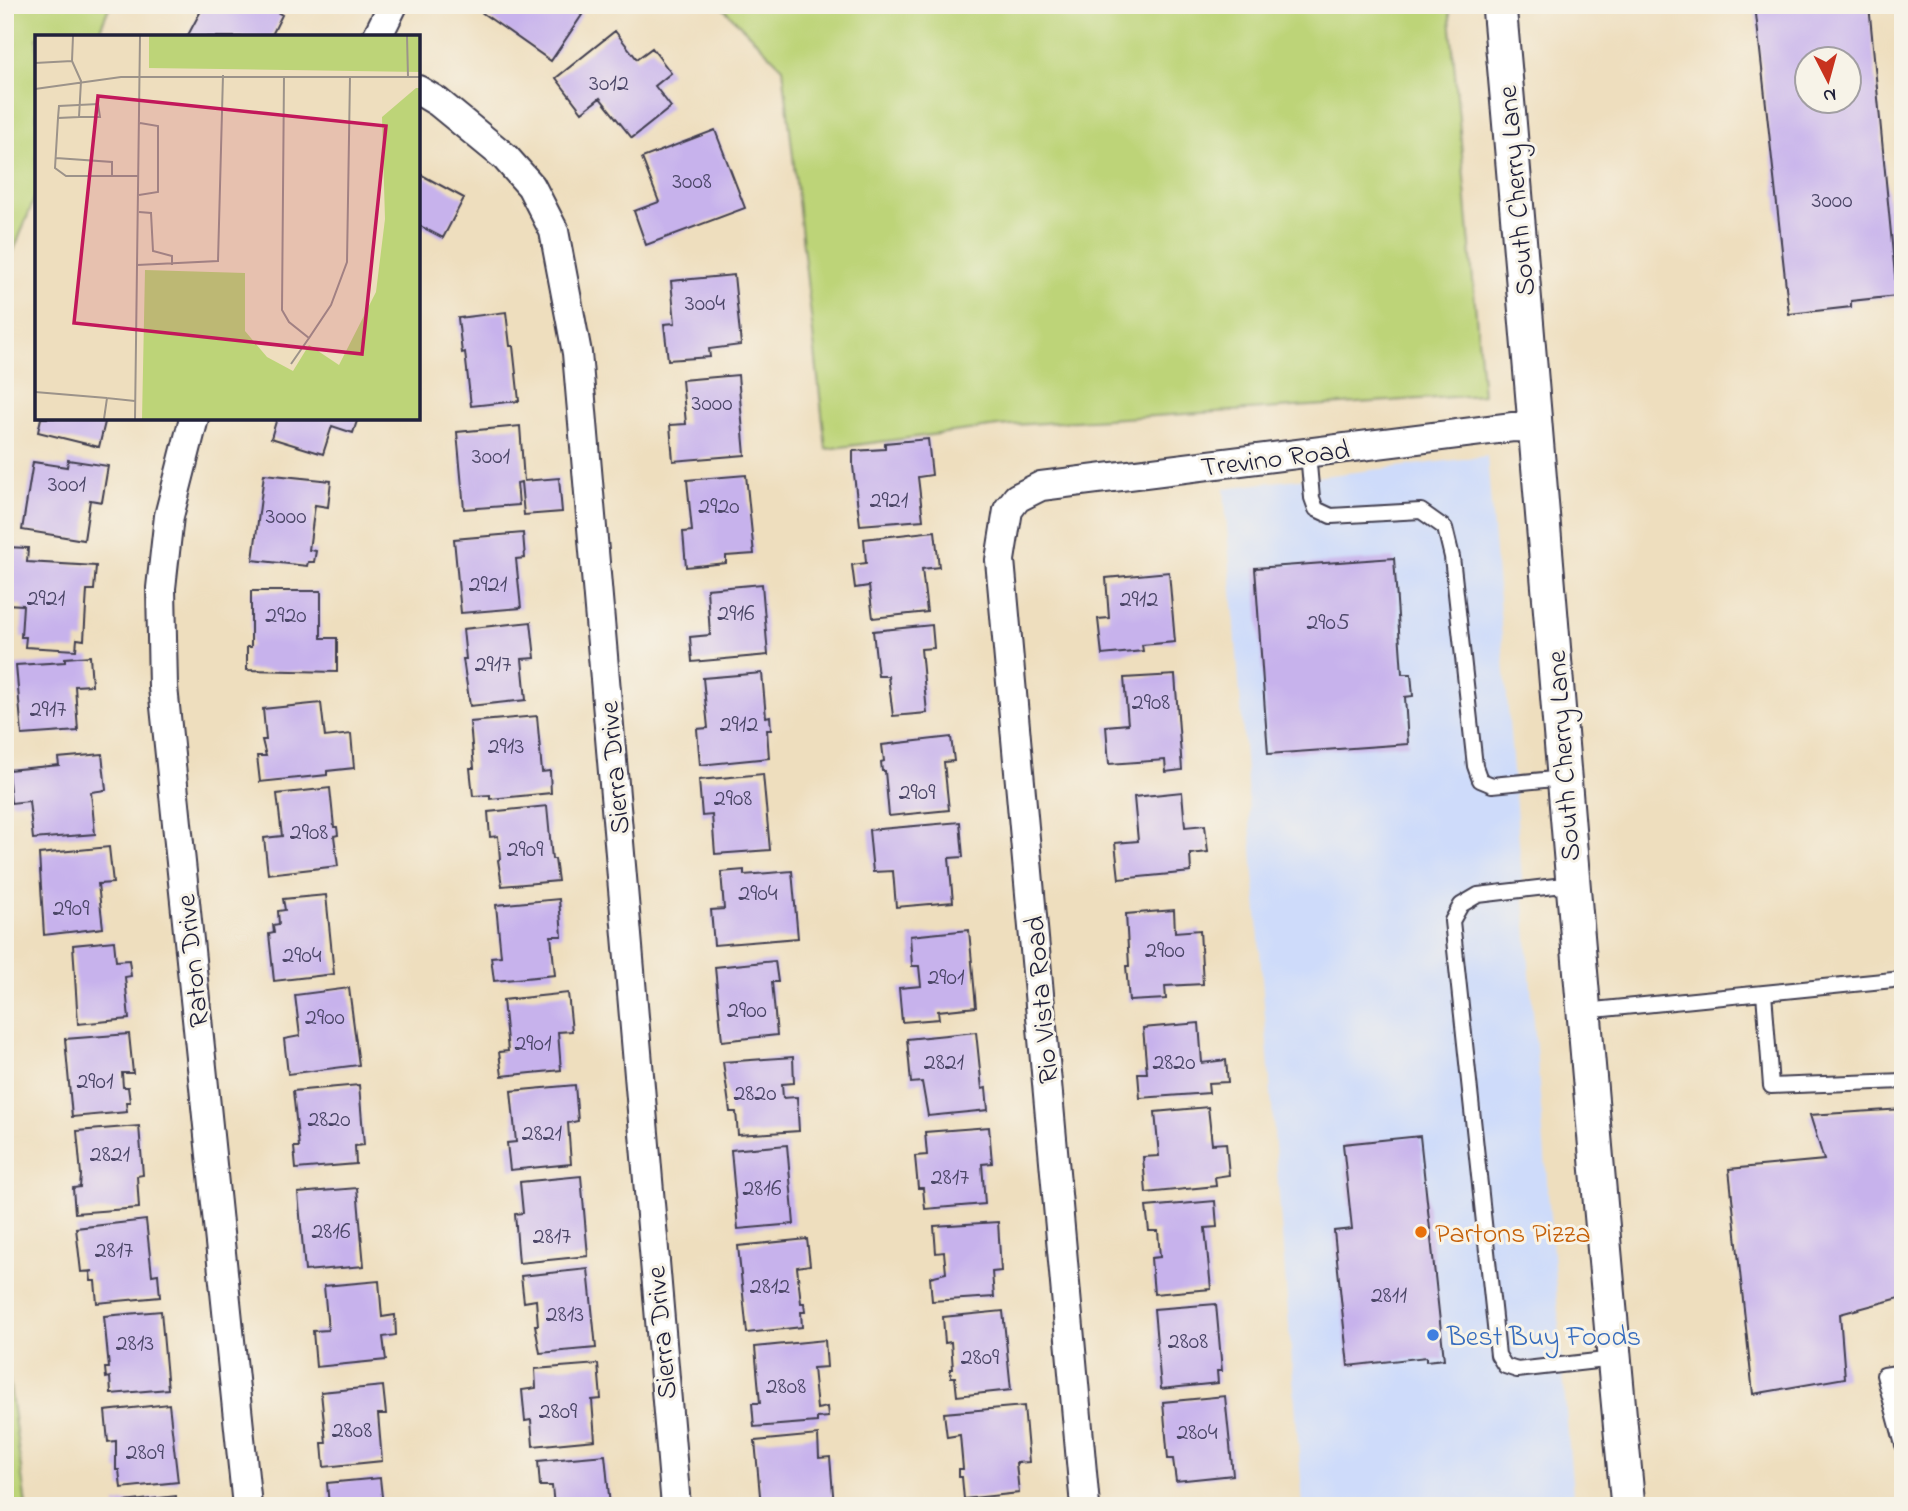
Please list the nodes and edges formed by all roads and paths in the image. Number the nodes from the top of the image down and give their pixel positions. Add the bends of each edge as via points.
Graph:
1 (393, 5) edge
2 (1499, 5) edge
3 (378, 35) edge
4 (420, 91) edge
5 (193, 420) edge
6 (1537, 428) junction
7 (1308, 453) junction
8 (1017, 498) joint
9 (1564, 778) junction
10 (1572, 884) junction
11 (1903, 979) edge
12 (1764, 993) junction
13 (1584, 1011) junction
14 (1903, 1081) edge
15 (1614, 1359) junction
16 (1903, 1372) edge
17 (1903, 1445) edge
18 (247, 1506) edge
19 (676, 1506) edge
20 (1085, 1506) edge
21 (1628, 1506) edge

1 - 3 street
2 - 6 street, South Cherry Lane
4 - 19 street, Sierra Drive via 505,157 531,186 554,231 577,353
5 - 18 street, Raton Drive via 169,516 161,588 163,687
6 - 7 street, Trevino Road via 1513,427
6 - 9 street, South Cherry Lane
7 - 8 street, Trevino Road via 1041,486
7 - 9 lane via 1316,509 1331,516 1421,511 1445,528 1480,780 1492,785
8 - 20 street, Rio Vista Road via 1008,510 1000,561
9 - 10 street, South Cherry Lane
10 - 13 street, South Cherry Lane
10 - 15 lane via 1478,895 1461,905 1452,921 1498,1355 1505,1366 1517,1370
11 - 12 lane
12 - 13 lane
12 - 14 lane via 1770,1086
13 - 15 street, South Cherry Lane
15 - 21 street, South Cherry Lane
16 - 17 lane via 1884,1375

